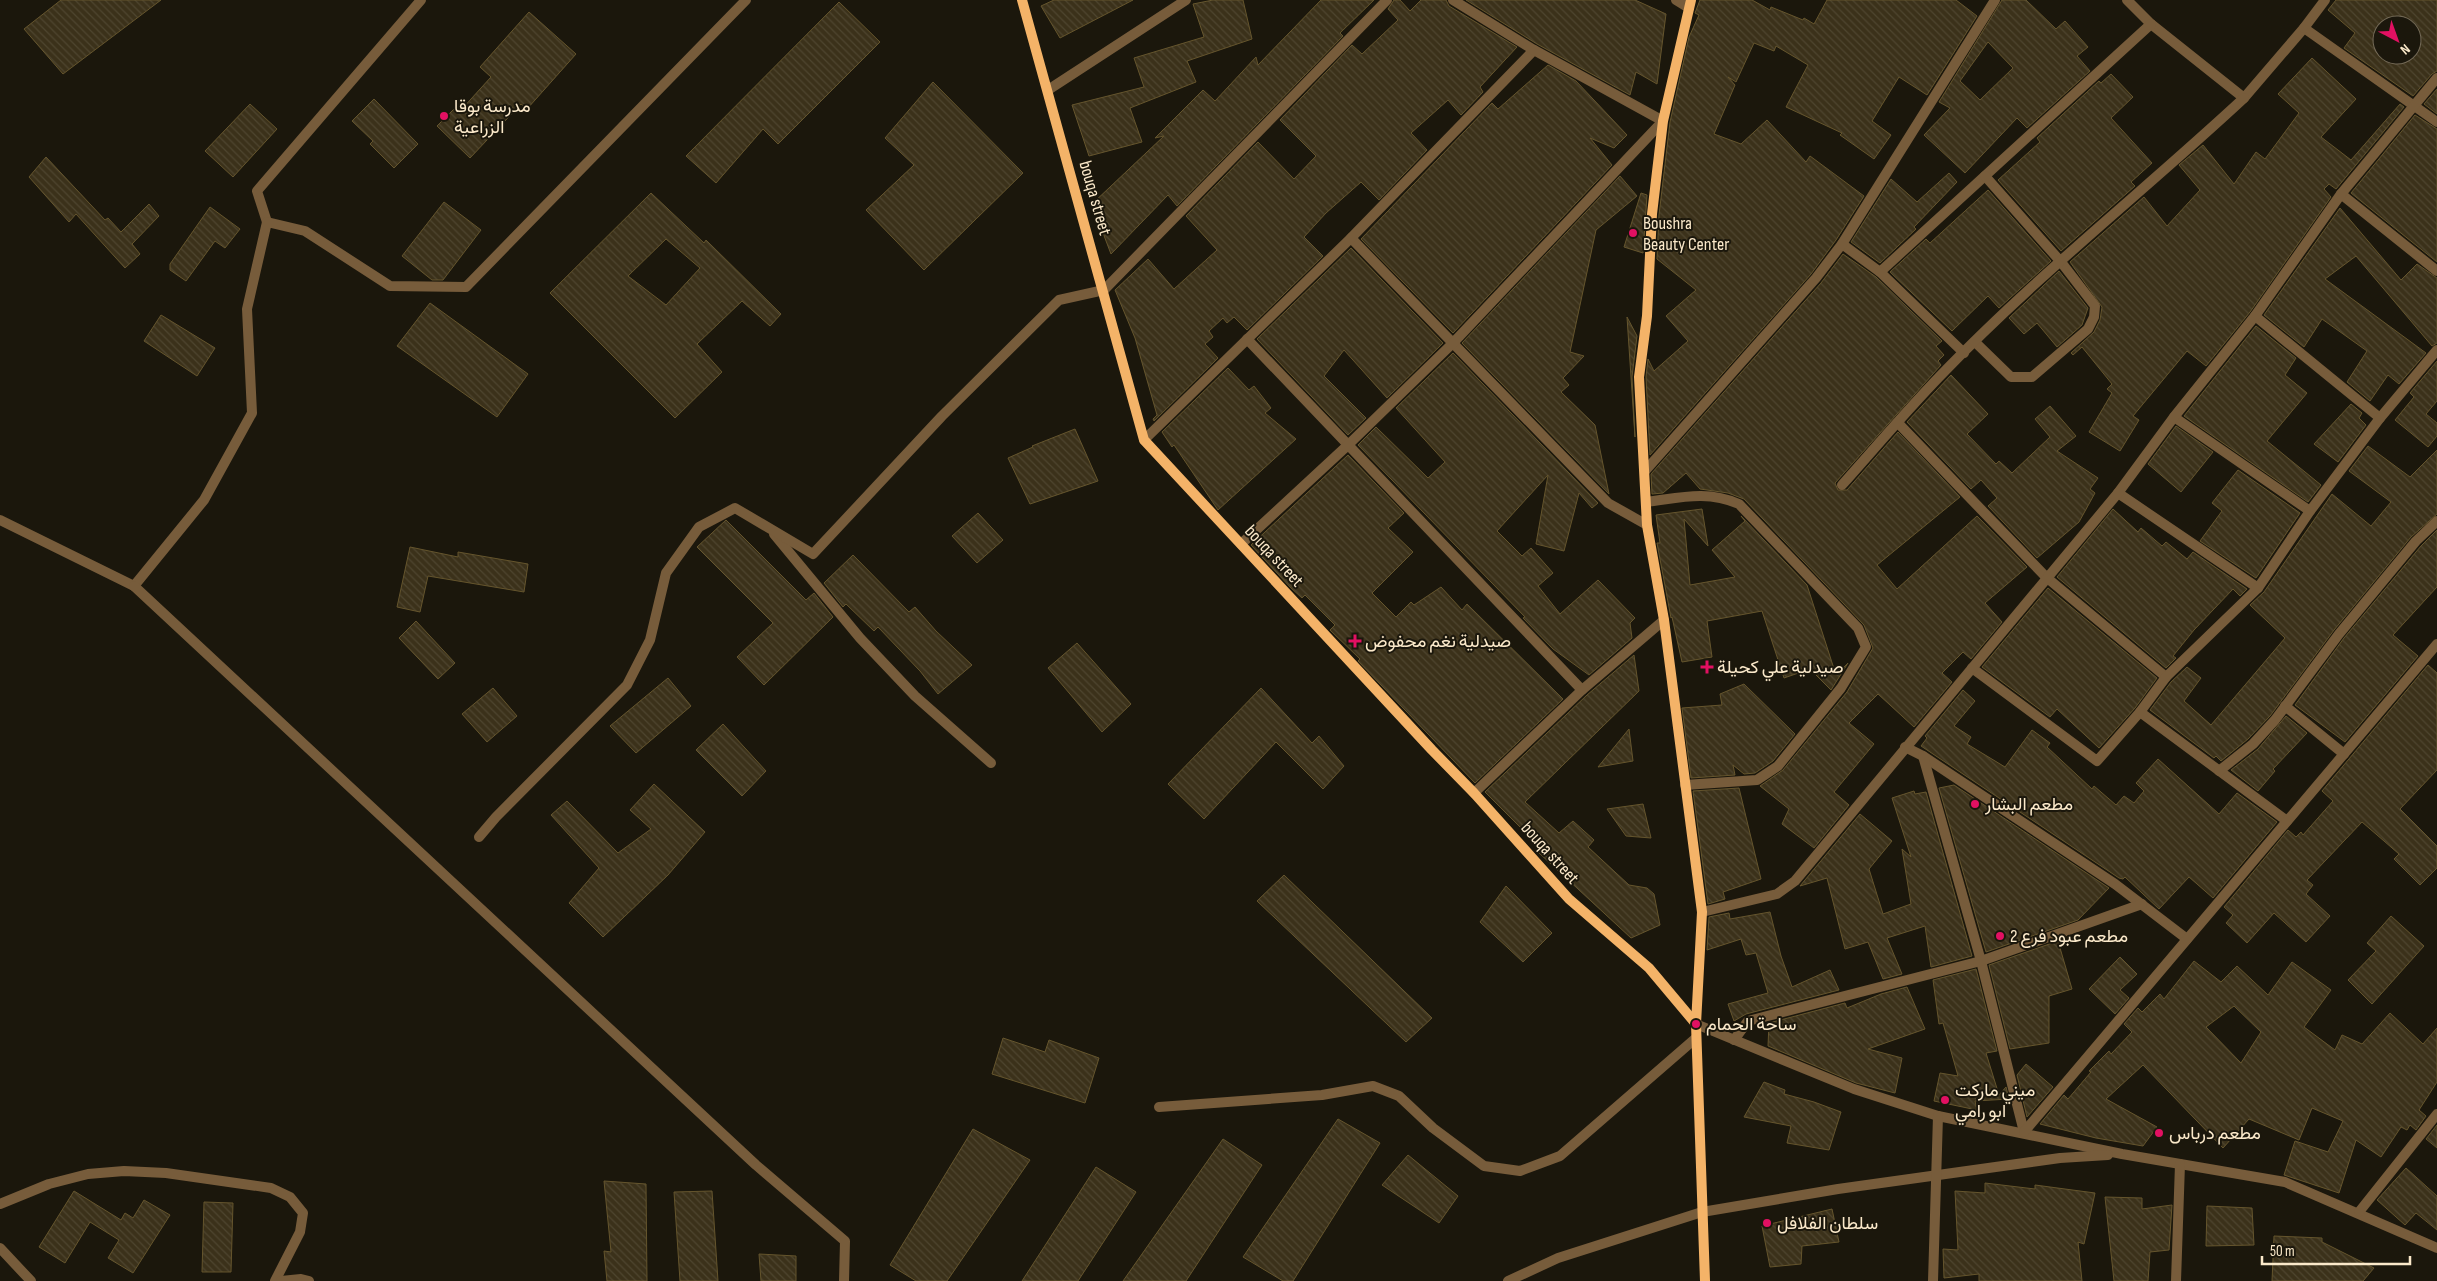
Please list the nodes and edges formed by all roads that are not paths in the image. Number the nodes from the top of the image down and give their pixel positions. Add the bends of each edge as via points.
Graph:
1 (421, 0) edge
2 (746, 0) edge
3 (1022, 0) edge
4 (1186, 0) edge
5 (1387, 0) edge
6 (1453, 0) edge
7 (1676, 0) edge
8 (1995, 0) edge
9 (2127, 0) edge
10 (2325, 0) edge
11 (1690, 4) edge
12 (2151, 24) junction
13 (2304, 28) junction
14 (1534, 50) junction
15 (2437, 78) edge
16 (1048, 90) junction
17 (2244, 98) junction
18 (2415, 106) junction
19 (1663, 121) junction
20 (2437, 122) edge
21 (1985, 176) junction
22 (2341, 194) junction
23 (267, 222) junction
24 (1351, 238) junction
25 (1842, 244) junction
26 (2061, 262) junction
27 (2437, 271) edge
28 (1880, 272) junction
29 (1104, 290) junction
30 (2255, 316) junction
31 (1247, 339) junction
32 (1975, 342) junction
33 (1453, 343) junction
34 (2437, 350) edge
35 (1964, 353) junction
36 (2174, 417) junction
37 (2380, 418) junction
38 (1898, 423) junction
39 (1144, 440) junction
40 (1348, 445) junction
41 (1645, 471) junction
42 (1842, 485) dead end
43 (2118, 493) junction
44 (1646, 502) junction
45 (2310, 511) junction
46 (0, 520) edge
47 (2437, 521) edge
48 (1646, 525) junction
49 (770, 529) junction
50 (1241, 544) junction
51 (2046, 578) junction
52 (134, 586) junction
53 (2258, 588) junction
54 (1664, 620) junction
55 (2437, 644) edge
56 (1972, 668) junction
57 (2166, 677) junction
58 (1582, 690) junction
59 (2285, 706) junction
60 (2140, 712) junction
61 (1905, 747) junction
62 (2344, 754) junction
63 (1923, 756) junction
64 (991, 764) dead end
65 (2219, 771) junction
66 (1685, 785) junction
67 (1474, 793) junction
68 (2287, 821) junction
69 (479, 837) dead end
70 (2142, 904) junction
71 (1702, 912) junction
72 (2187, 939) junction
73 (1981, 961) junction
74 (1696, 1024) junction
75 (1696, 1038) junction
76 (1734, 1040) junction
77 (1159, 1107) dead end
78 (2437, 1114) edge
79 (1938, 1116) junction
80 (2024, 1132) junction
81 (2122, 1154) junction
82 (2180, 1164) junction
83 (1936, 1176) junction
84 (0, 1204) edge
85 (1702, 1212) junction
86 (2359, 1212) junction
87 (0, 1248) edge
88 (2437, 1248) edge
89 (31, 1281) edge
90 (275, 1281) edge
91 (281, 1281) edge
92 (309, 1281) edge
93 (844, 1281) edge
94 (1508, 1281) edge
95 (1705, 1281) edge
96 (1933, 1281) edge
97 (2176, 1281) edge

1 - 23 street via 257,191
2 - 23 street via 466,287 390,286 305,231
3 - 16 street, bouqa street
4 - 16 street
5 - 29 street
6 - 14 street
7 - 11 street
8 - 25 street
9 - 12 street
10 - 13 street
11 - 19 street
12 - 17 street
12 - 21 street
13 - 17 street
13 - 18 street
14 - 19 street
14 - 24 street
15 - 18 street
16 - 29 street, bouqa street
17 - 26 street
18 - 20 street
18 - 22 street
19 - 33 street
19 - 41 street via 1639,378
21 - 26 street
21 - 28 street
22 - 27 street
22 - 30 street
23 - 52 street via 247,309 252,413 204,500
24 - 31 street
24 - 33 street
25 - 28 street
25 - 41 street via 1816,278
26 - 32 street
26 - 32 street via 2095,306 2088,330 2032,377 2023,379 2011,378
28 - 35 street
29 - 39 street, bouqa street
29 - 49 street via 1059,300 942,416 813,554
30 - 36 street
30 - 37 street
31 - 39 street
31 - 40 street
32 - 35 street
33 - 40 street
33 - 48 street via 1608,503
34 - 37 street
35 - 38 street
36 - 43 street
36 - 45 street
37 - 45 street
38 - 42 street
38 - 51 street
39 - 50 street, bouqa street
40 - 50 street
40 - 58 street
41 - 44 street
43 - 51 street
43 - 53 street
44 - 48 street
44 - 66 street via 1706,494 1739,504 1858,628 1866,647 1841,688 1778,766 1757,780
45 - 53 street
46 - 52 street
47 - 59 street via 2416,541 2339,634
48 - 54 street
49 - 64 street via 860,638 915,696
49 - 69 street via 735,508 699,527 666,572 650,640 627,685
50 - 67 street, bouqa street
51 - 56 street
51 - 57 street
52 - 93 street via 756,1165 845,1241
53 - 57 street
54 - 58 street
54 - 66 street
55 - 62 street
56 - 60 street via 2097,760
56 - 61 street
57 - 60 street
58 - 67 street
59 - 62 street
59 - 65 street via 2253,744
60 - 65 street
61 - 63 street
61 - 71 street via 1795,881 1778,894
62 - 68 street
63 - 70 street
63 - 73 street
65 - 68 street
66 - 71 street
67 - 74 street, bouqa street via 1569,899 1649,968
68 - 72 street
70 - 72 street
70 - 73 street
71 - 74 street
72 - 80 street
73 - 76 street via 1748,1021
73 - 80 street
74 - 75 street
74 - 76 street
75 - 77 street via 1560,1156 1520,1171 1484,1166 1399,1096 1373,1086 1322,1095
75 - 85 street
76 - 79 street via 1854,1089
78 - 86 street
79 - 80 street
79 - 83 street
80 - 81 street
81 - 82 street
81 - 83 street via 2060,1158
82 - 86 street via 2285,1182
82 - 97 street
83 - 85 street
83 - 96 street
84 - 90 street via 49,1184 88,1174 124,1171 166,1172 271,1188 290,1197 303,1214 300,1232
85 - 94 street via 1558,1258
85 - 95 street
86 - 88 street
87 - 89 street
91 - 92 street via 300,1278

